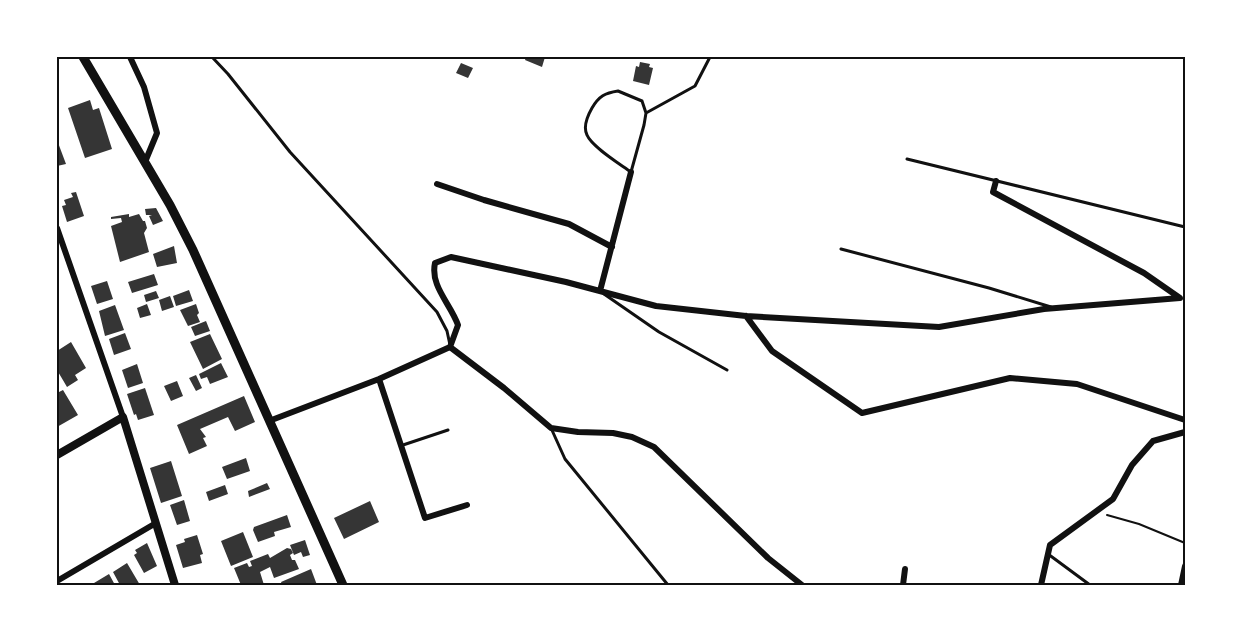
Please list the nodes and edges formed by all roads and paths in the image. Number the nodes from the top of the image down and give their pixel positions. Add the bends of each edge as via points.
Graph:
1 (83, 57) edge
2 (130, 57) edge
3 (212, 57) edge
4 (710, 57) edge
5 (646, 113) junction
6 (907, 159) dead end
7 (145, 162) junction
8 (631, 172) junction
9 (996, 181) junction
10 (437, 184) dead end
11 (1185, 227) edge
12 (57, 228) edge
13 (612, 247) junction
14 (841, 249) dead end
15 (600, 291) junction
16 (1182, 298) edge
17 (1055, 308) junction
18 (746, 316) junction
19 (450, 347) junction
20 (727, 370) dead end
21 (379, 379) junction
22 (123, 417) junction
23 (1185, 420) edge
24 (269, 421) junction
25 (551, 428) junction
26 (447, 430) dead end
27 (1185, 432) edge
28 (401, 446) junction
29 (57, 455) edge
30 (467, 506) dead end
31 (1095, 512) junction
32 (156, 523) junction
33 (1185, 543) edge
34 (1048, 554) junction
35 (1185, 566) edge
36 (905, 569) dead end
37 (57, 581) edge
38 (175, 585) edge
39 (343, 585) edge
40 (668, 585) edge
41 (802, 585) edge
42 (903, 585) edge
43 (1041, 585) edge
44 (1090, 585) edge
45 (1180, 585) edge

1 - 7 main road
2 - 7 street via 144,87 157,133
3 - 19 lane via 290,152 437,312
4 - 5 lane via 695,86
5 - 8 lane
5 - 8 lane via 642,101 631,95 605,93 590,112 586,125 587,136
6 - 9 lane
7 - 24 main road via 193,250
8 - 13 street
9 - 11 lane
9 - 16 street via 993,192 1144,273
10 - 13 street via 569,224
12 - 22 street
13 - 15 street
14 - 17 lane
15 - 18 street via 656,306
15 - 19 street via 466,260 443,259 435,263 433,275 458,325
15 - 20 lane via 659,332
16 - 17 street
17 - 18 street via 939,327
18 - 23 street via 771,351 862,413 1010,378 1077,384
19 - 21 street
19 - 25 street
21 - 24 street
21 - 28 street
22 - 29 street
22 - 32 street
24 - 39 main road
25 - 40 lane via 565,459
25 - 41 street via 613,433 654,447 768,558
26 - 28 lane
27 - 31 street via 1153,441 1132,465 1113,499
28 - 30 street via 425,518
31 - 33 path
31 - 34 street via 1050,546
32 - 37 street
32 - 38 street
34 - 43 street
34 - 44 lane
35 - 45 street
36 - 42 street

